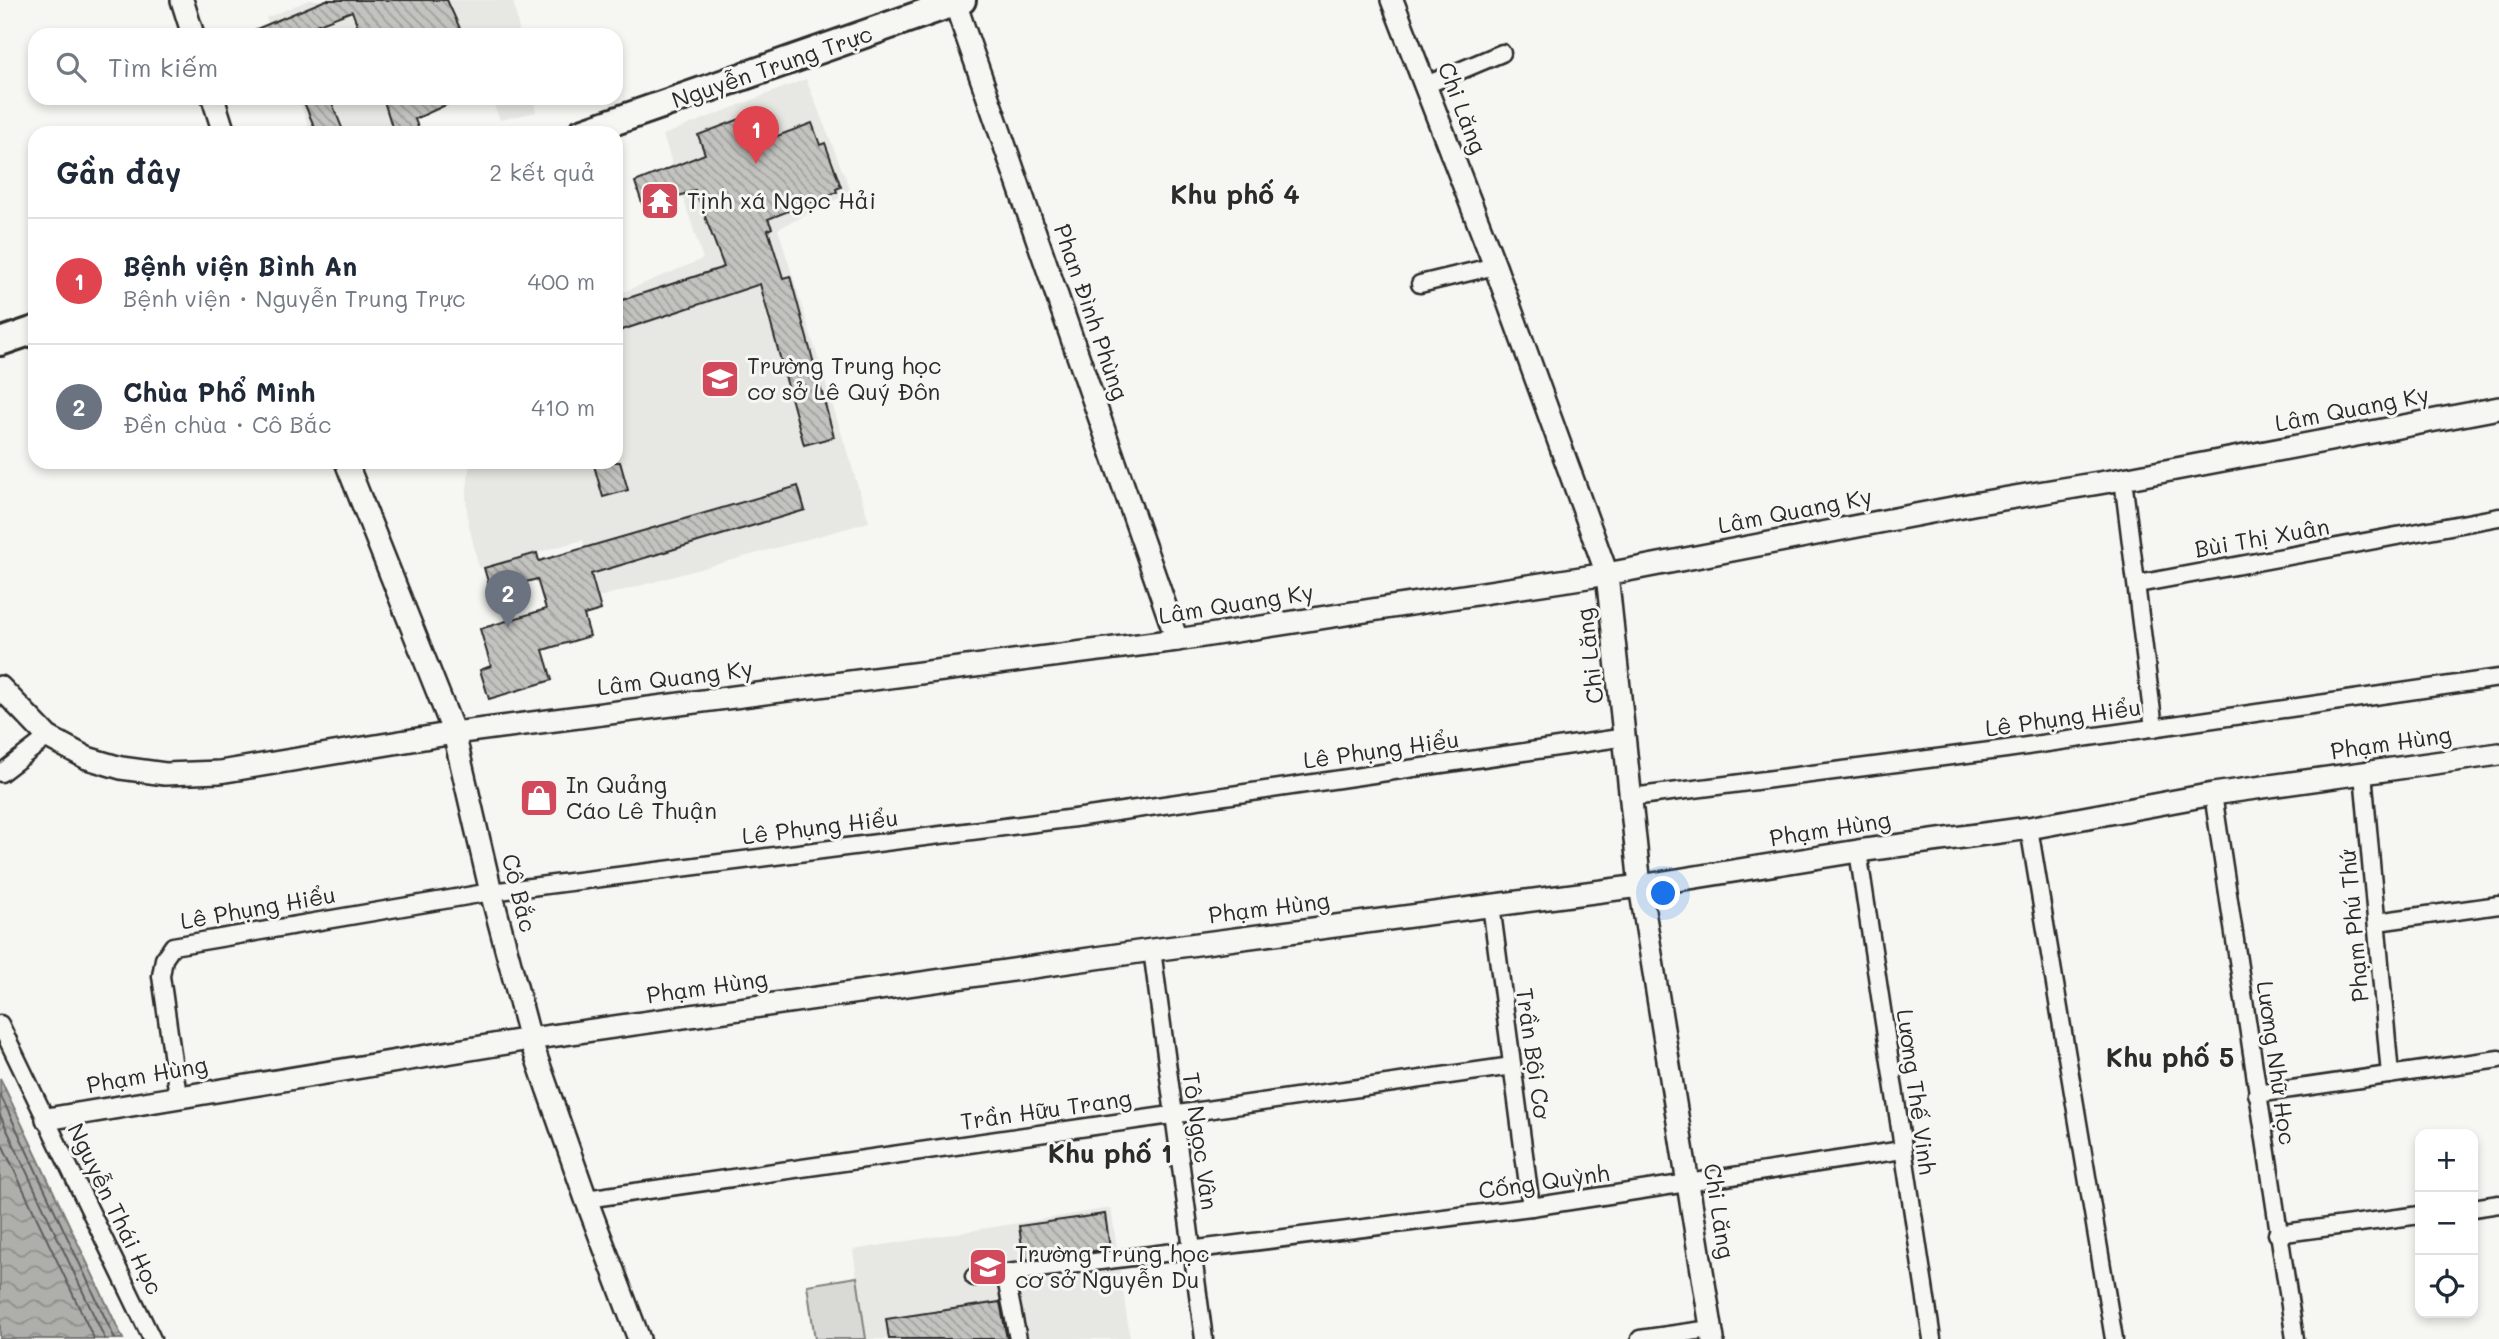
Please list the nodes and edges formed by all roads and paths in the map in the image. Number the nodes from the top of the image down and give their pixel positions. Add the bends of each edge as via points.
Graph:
1 (182, 0) edge
2 (1392, 0) edge
3 (957, 1) edge
4 (191, 28) edge
5 (1502, 53) dead end
6 (1426, 85) junction
7 (215, 105) edge
8 (222, 126) edge
9 (601, 126) edge
10 (1495, 266) junction
11 (1420, 284) dead end
12 (28, 332) edge
13 (0, 342) edge
14 (2499, 408) edge
15 (349, 469) edge
16 (2123, 479) junction
17 (2499, 517) edge
18 (1607, 574) junction
19 (2138, 584) junction
20 (1177, 639) junction
21 (2499, 678) edge
22 (0, 687) edge
23 (2154, 728) junction
24 (453, 733) junction
25 (48, 737) junction
26 (1626, 737) junction
27 (2499, 754) edge
28 (1, 773) edge
29 (2363, 773) junction
30 (2213, 794) junction
31 (1632, 797) junction
32 (2029, 828) junction
33 (1858, 851) junction
34 (1640, 886) junction
35 (491, 892) junction
36 (1490, 905) junction
37 (2499, 905) edge
38 (2376, 922) junction
39 (1152, 950) junction
40 (0, 1024) edge
41 (530, 1039) junction
42 (2499, 1059) edge
43 (1512, 1066) junction
44 (2390, 1075) junction
45 (2257, 1094) junction
46 (178, 1096) junction
47 (1173, 1114) junction
48 (47, 1119) junction
49 (1902, 1150) junction
50 (1688, 1185) junction
51 (586, 1199) junction
52 (2499, 1204) edge
53 (1531, 1207) junction
54 (2478, 1207) edge
55 (2415, 1216) edge
56 (2277, 1234) junction
57 (1191, 1251) junction
58 (1005, 1274) junction
59 (974, 1278) dead end
60 (1712, 1334) edge
61 (152, 1339) edge
62 (639, 1339) edge
63 (1018, 1339) edge
64 (1204, 1339) edge
65 (1640, 1339) edge
66 (1932, 1339) edge
67 (2114, 1339) edge
68 (2295, 1339) edge

1 - 4 street
2 - 6 street, Chi Lăng
3 - 9 main road, Nguyễn Trung Trực
3 - 20 street, Phan Đình Phùng
5 - 6 street
6 - 10 street, Chi Lăng
7 - 8 street
10 - 11 street
10 - 18 street, Chi Lăng
12 - 13 main road
14 - 16 street, Lâm Quang Ky
15 - 24 street, Cô Bắc
16 - 18 street, Lâm Quang Ky
16 - 19 street
17 - 19 street, Bùi Thị Xuân
18 - 20 street, Lâm Quang Ky
18 - 26 street, Chi Lăng
19 - 23 street
20 - 24 street, Lâm Quang Ky
21 - 23 street, Lê Phụng Hiểu
22 - 25 street, Lâm Quang Ky
23 - 31 street, Lê Phụng Hiểu
24 - 25 street, Lâm Quang Ky via 220,772 165,774 87,758
24 - 35 street, Cô Bắc
25 - 28 street
26 - 31 street, Chi Lăng
26 - 35 street, Lê Phụng Hiểu via 1075,818
27 - 29 street, Phạm Hùng
29 - 30 street, Phạm Hùng
29 - 38 street, Phạm Phú Thứ
30 - 32 street, Phạm Hùng
30 - 45 street, Lương Nhữ Học
31 - 34 street, Chi Lăng
32 - 33 street, Phạm Hùng
32 - 67 street
33 - 34 street, Phạm Hùng
33 - 49 street, Lương Thế Vinh
34 - 36 street, Phạm Hùng
34 - 50 street, Chi Lăng
35 - 41 street, Cô Bắc
35 - 46 street, Lê Phụng Hiểu via 173,946 164,959 161,976
36 - 39 street, Phạm Hùng
36 - 43 street, Trần Bội Cơ
37 - 38 street
38 - 44 street, Phạm Phú Thứ
39 - 41 street, Phạm Hùng
39 - 47 street, Tô Ngọc Vân
40 - 48 street, Nguyễn Thái Học
41 - 46 street, Phạm Hùng
41 - 51 street, Cô Bắc
42 - 44 street
43 - 47 street, Trần Hữu Trang
43 - 53 street, Trần Bội Cơ
44 - 45 street
45 - 56 street, Lương Nhữ Học
46 - 48 street, Phạm Hùng
47 - 51 street, Trần Hữu Trang
47 - 57 street, Tô Ngọc Vân
48 - 61 street, Nguyễn Thái Học
49 - 50 street, Cống Quỳnh
49 - 66 street, Lương Thế Vinh
50 - 53 street, Cống Quỳnh
50 - 60 street, Chi Lăng
51 - 62 street, Cô Bắc
52 - 54 street
53 - 57 street, Cống Quỳnh
55 - 56 street
56 - 68 street, Lương Nhữ Học
57 - 58 street, Cống Quỳnh
57 - 64 street, Tô Ngọc Vân
58 - 59 street, Cống Quỳnh
58 - 63 street
60 - 65 street

